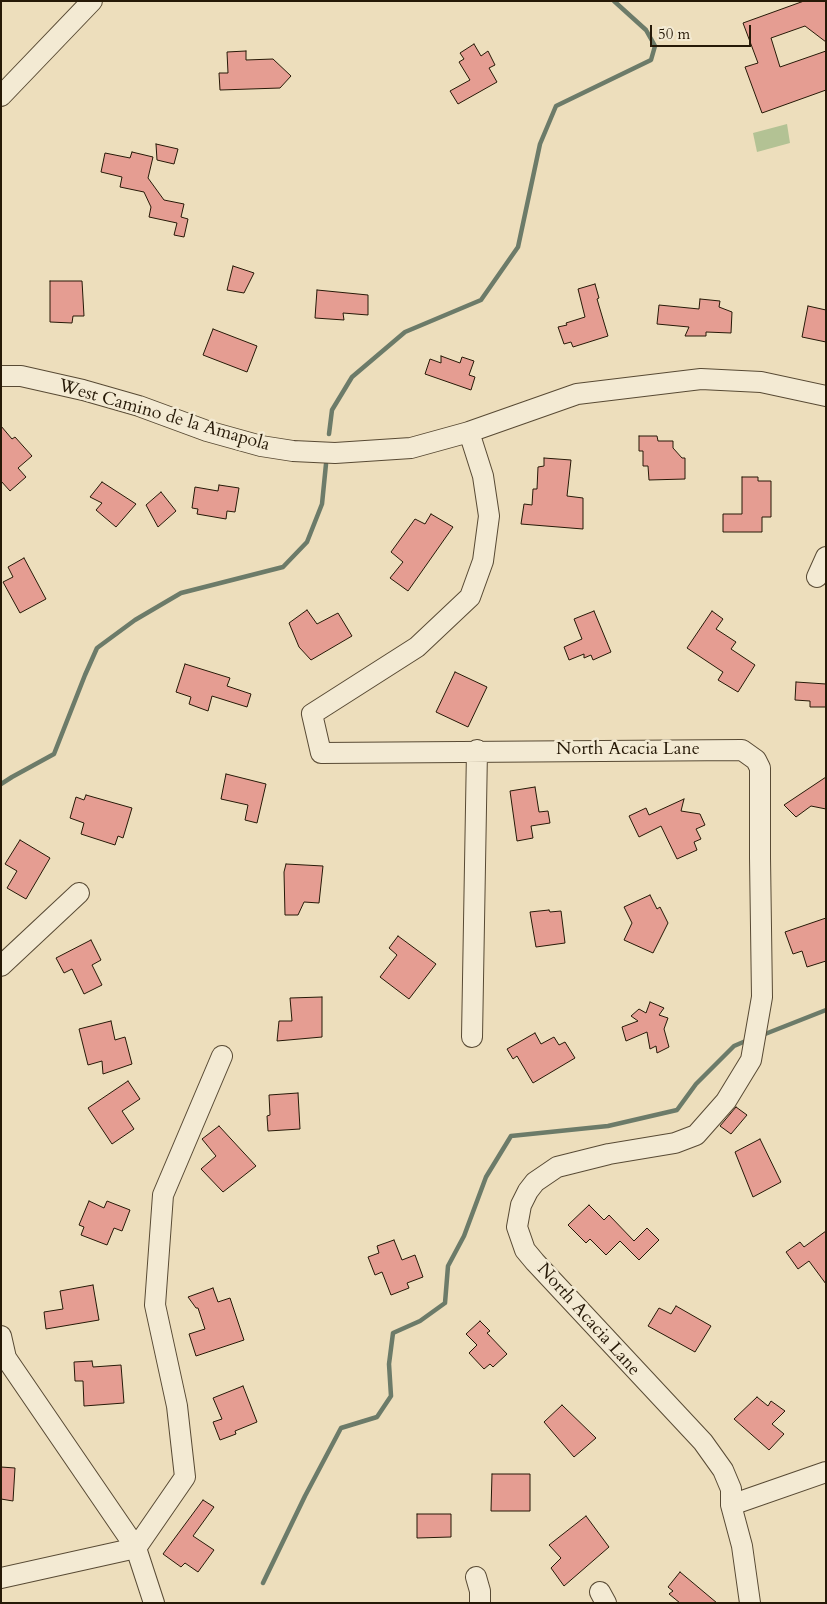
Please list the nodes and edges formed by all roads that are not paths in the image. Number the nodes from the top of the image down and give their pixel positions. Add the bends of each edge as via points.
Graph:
1 (92, 1) edge
2 (1, 96) edge
3 (1, 376) edge
4 (826, 396) edge
5 (470, 432) junction
6 (826, 557) edge
7 (817, 577) dead end
8 (477, 750) junction
9 (78, 893) dead end
10 (5, 958) edge
11 (472, 1036) dead end
12 (222, 1056) dead end
13 (1, 1336) edge
14 (826, 1472) edge
15 (732, 1505) junction
16 (136, 1548) junction
17 (476, 1577) dead end
18 (1, 1578) edge
19 (154, 1603) edge
20 (480, 1603) edge
21 (750, 1603) edge

1 - 2 street
3 - 5 street, West Camino de la Amapola via 20,376 83,390 139,406 206,431 293,451 335,454 411,448
4 - 5 street, West Camino de la Amapola via 761,382 701,379 577,394
5 - 8 street, North Acacia Lane via 483,476 489,516 483,561 470,597 417,647 312,714 321,753
6 - 7 street
8 - 11 street
8 - 15 street, North Acacia Lane via 742,750 756,760 760,768 762,997 751,1060 726,1101 696,1135 675,1143 557,1167 528,1191 521,1205 517,1227 525,1250 535,1262 703,1442 723,1470 731,1489
9 - 10 street
12 - 16 street via 163,1195 154,1305 177,1406 185,1477
13 - 16 street via 6,1358
14 - 15 street
15 - 21 street, North Acacia Lane
16 - 18 street
16 - 19 street
17 - 20 street

